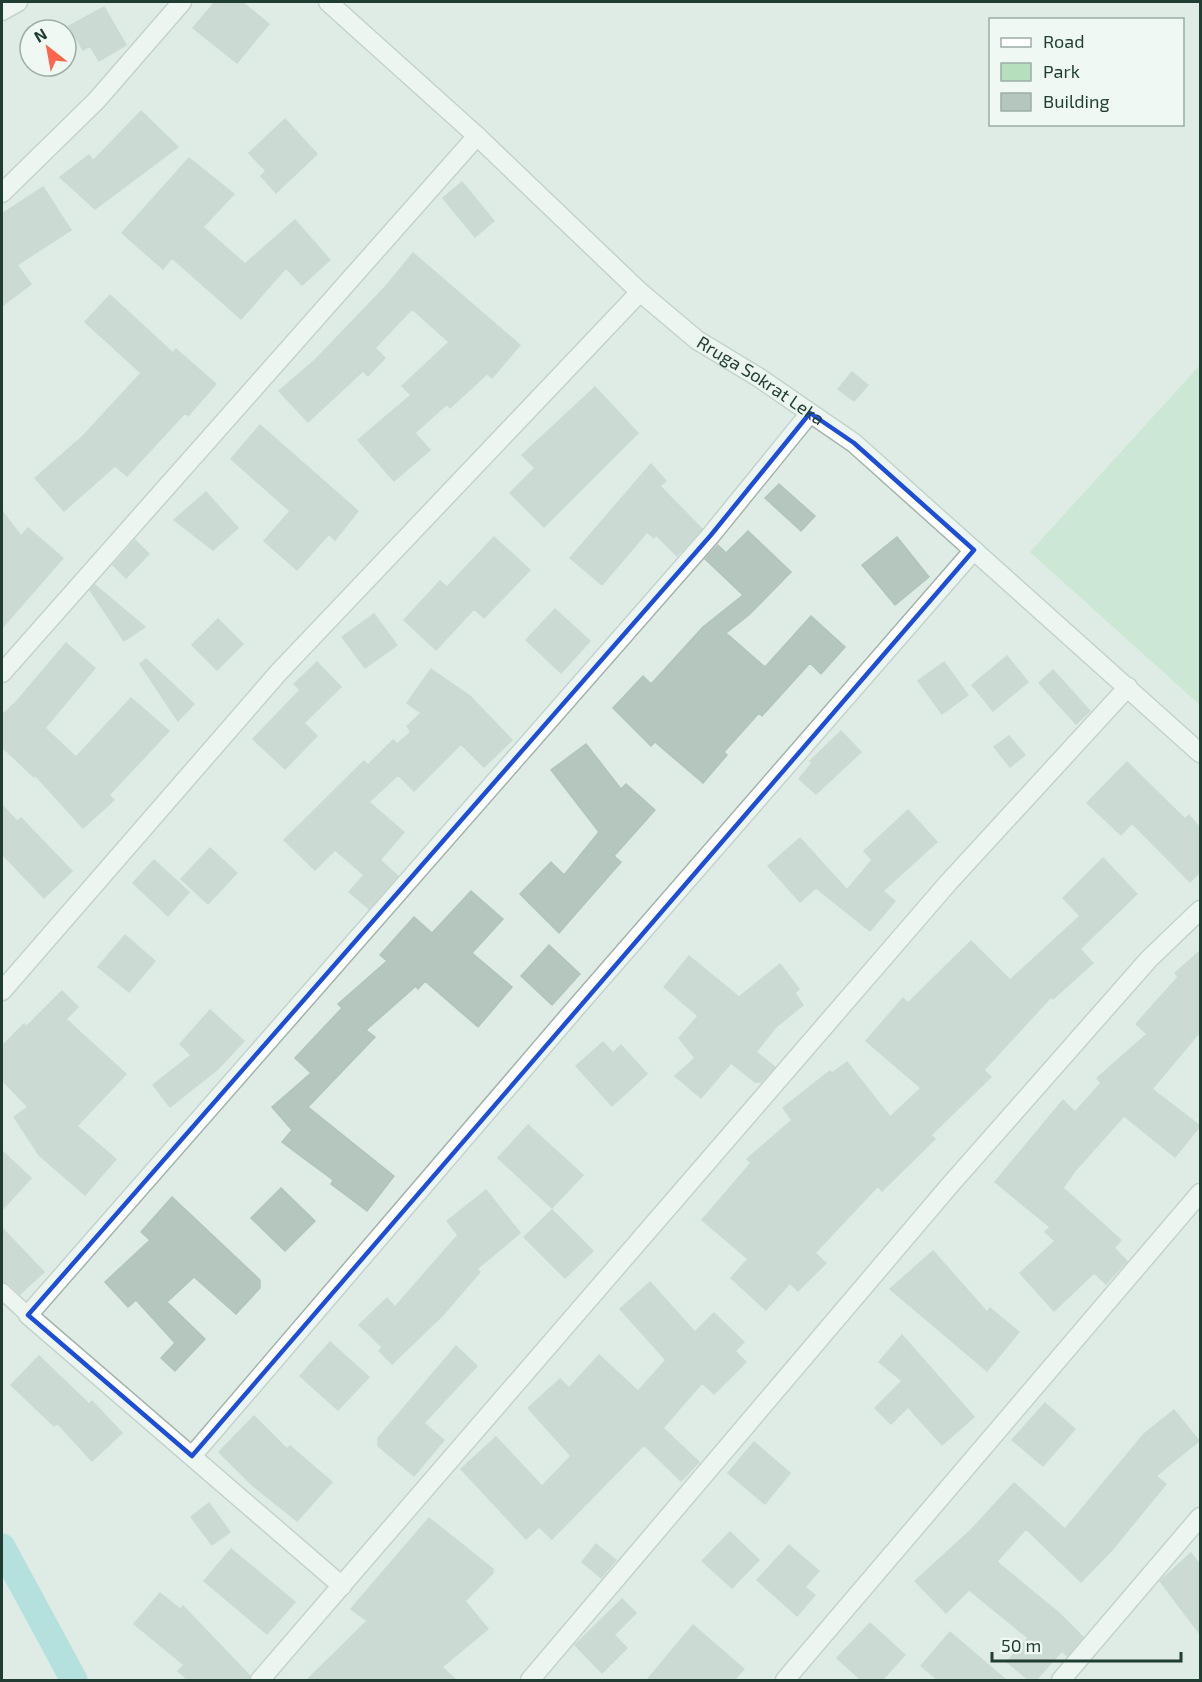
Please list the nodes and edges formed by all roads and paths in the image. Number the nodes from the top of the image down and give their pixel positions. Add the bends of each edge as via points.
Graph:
1 (18, 2) edge
2 (182, 2) edge
3 (328, 2) edge
4 (2, 11) edge
5 (477, 136) junction
6 (2, 193) edge
7 (640, 292) junction
8 (810, 413) junction
9 (974, 550) junction
10 (2, 673) edge
11 (1128, 687) junction
12 (1200, 753) edge
13 (1200, 910) edge
14 (2, 991) edge
15 (1200, 1193) edge
16 (2, 1291) edge
17 (28, 1315) junction
18 (192, 1456) junction
19 (1200, 1517) edge
20 (342, 1586) junction
21 (260, 1680) edge
22 (530, 1680) edge
23 (785, 1680) edge
24 (1061, 1680) edge

1 - 4 street
2 - 6 street via 96,101
3 - 5 street, Rruga Sokrat Leka
5 - 7 street, Rruga Sokrat Leka
5 - 10 street
7 - 8 street, Rruga Sokrat Leka via 697,340
7 - 14 street via 279,672
8 - 9 street, Rruga Sokrat Leka via 854,443
8 - 17 street via 711,535
9 - 11 street, Rruga Sokrat Leka
9 - 18 street via 566,1018
11 - 12 street, Rruga Sokrat Leka
11 - 20 street via 940,892
13 - 22 street via 1149,960 950,1185
15 - 23 street
16 - 17 lane
17 - 18 street
18 - 20 street
19 - 24 street
20 - 21 street

